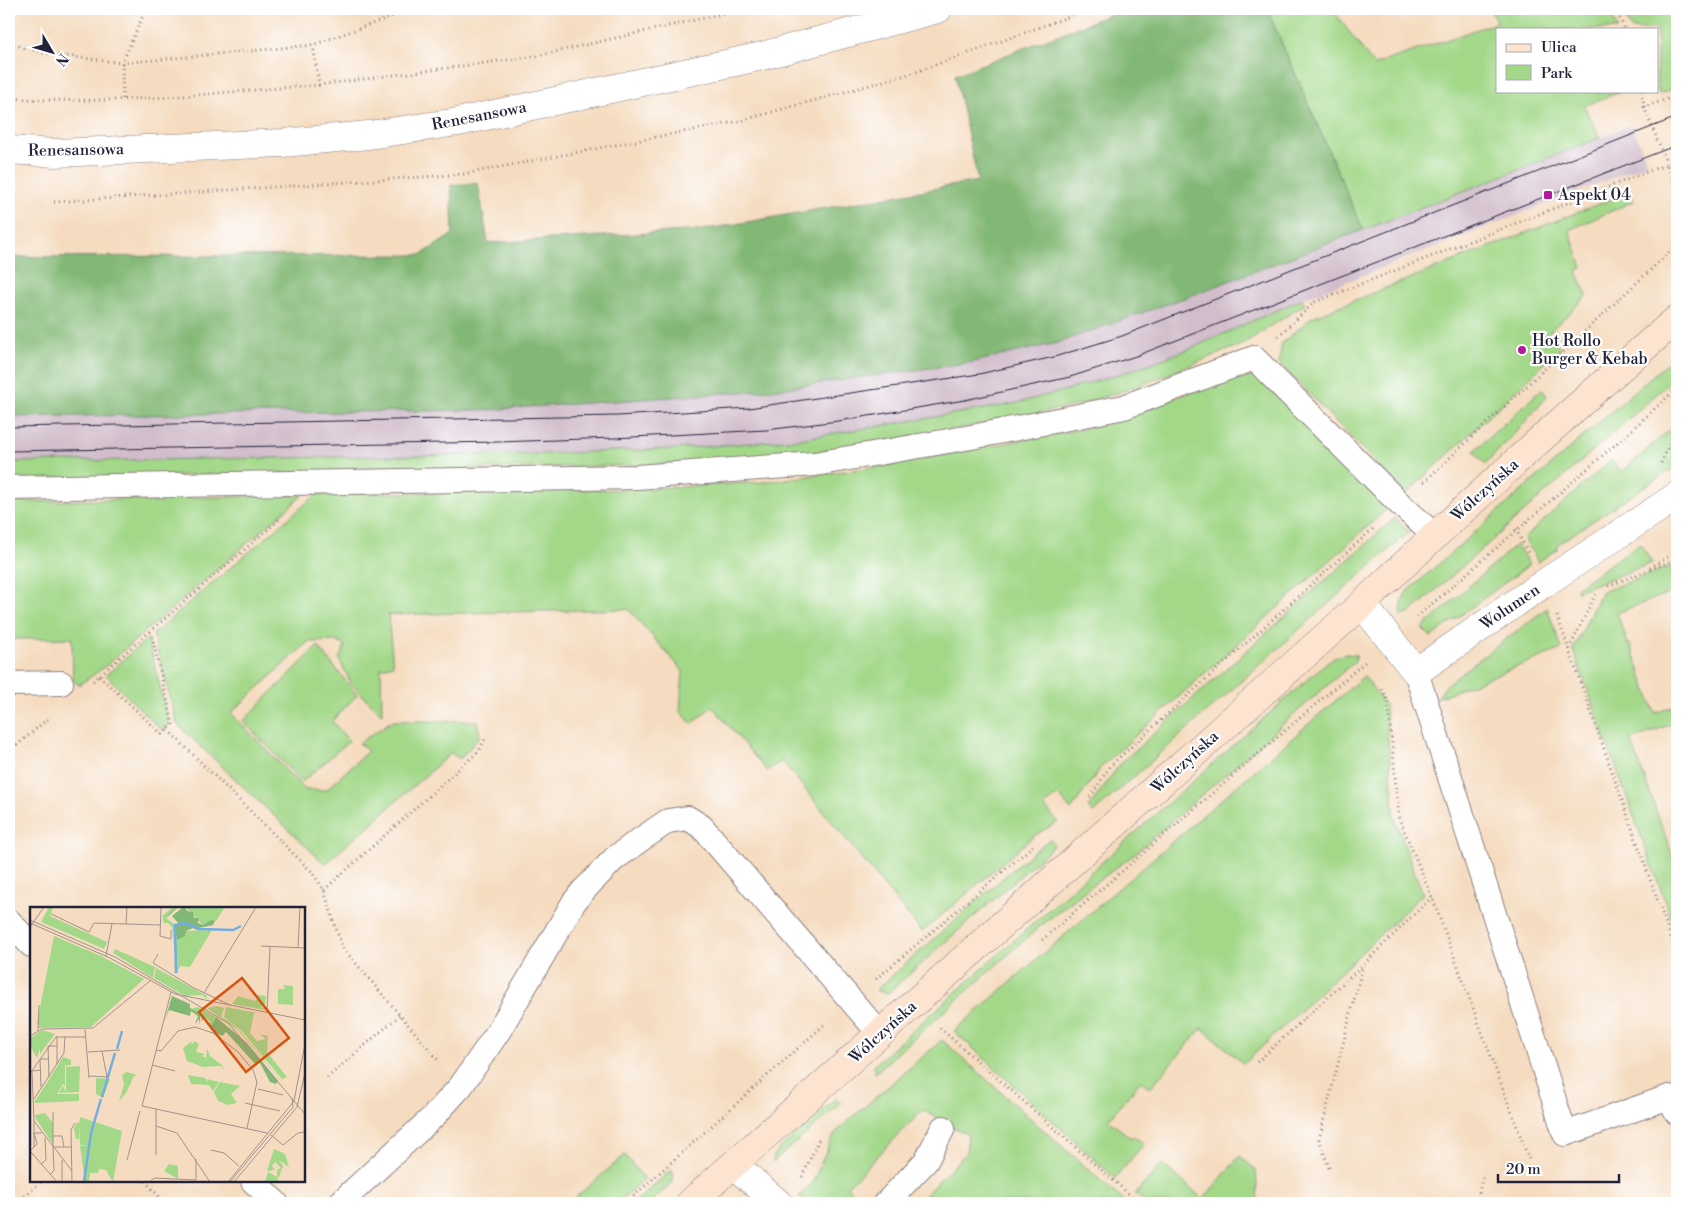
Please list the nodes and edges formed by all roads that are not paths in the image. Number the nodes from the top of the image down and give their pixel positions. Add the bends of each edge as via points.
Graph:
1 (938, 9) edge
2 (9, 150) edge
3 (1677, 319) edge
4 (9, 488) edge
5 (1677, 496) edge
6 (1435, 536) junction
7 (1362, 604) junction
8 (1416, 672) junction
9 (61, 683) dead end
10 (9, 684) edge
11 (9, 921) edge
12 (30, 944) edge
13 (880, 1034) junction
14 (1677, 1113) edge
15 (943, 1128) dead end
16 (734, 1165) junction
17 (254, 1182) edge
18 (276, 1203) edge
19 (340, 1203) edge
20 (690, 1203) edge
21 (778, 1203) edge
22 (886, 1203) edge

1 - 2 street, Renesansowa via 758,57 458,122 283,143 55,153
3 - 6 main road, Wólczyńska
4 - 6 lane via 637,477 814,464 1124,407 1254,358
5 - 8 street, Wolumen
6 - 7 main road, Wólczyńska
7 - 8 street
7 - 13 main road, Wólczyńska
8 - 14 lane via 1565,1134 1669,1097
9 - 10 lane
11 - 12 lane
13 - 16 main road, Wólczyńska
13 - 19 lane via 702,828 688,818 668,821 614,859 583,891 498,1032 461,1086 434,1116
15 - 22 lane via 926,1161
16 - 20 main road, Wólczyńska
16 - 21 street
17 - 18 lane

